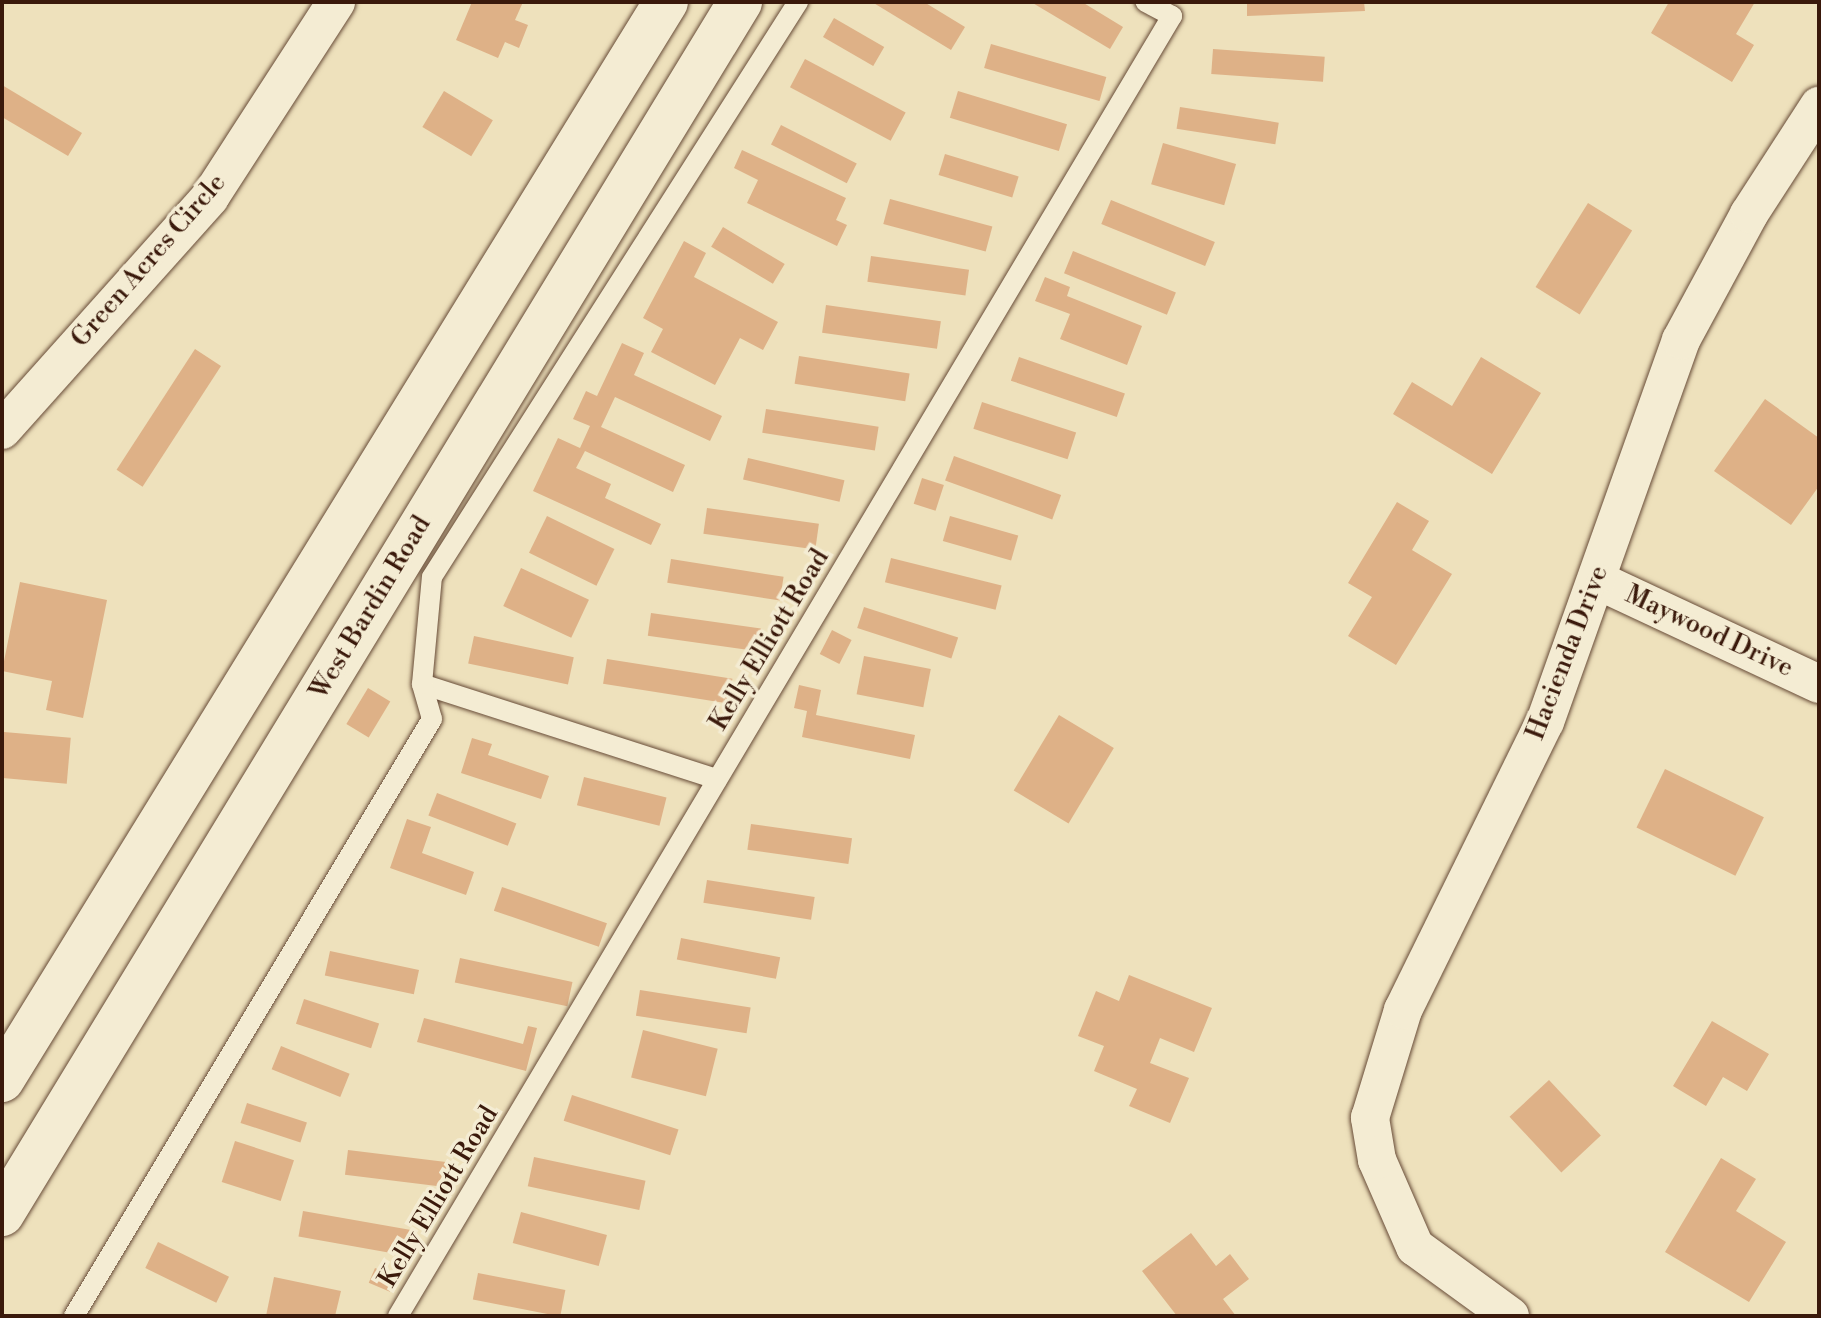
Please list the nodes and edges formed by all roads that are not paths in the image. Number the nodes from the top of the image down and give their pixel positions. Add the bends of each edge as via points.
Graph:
1 (336, 2) edge
2 (666, 2) edge
3 (740, 2) edge
4 (798, 2) edge
5 (1146, 2) edge
6 (1819, 106) edge
7 (2, 430) edge
8 (1599, 581) junction
9 (422, 684) junction
10 (1819, 684) edge
11 (717, 779) junction
12 (2, 1080) edge
13 (2, 1214) edge
14 (74, 1316) edge
15 (398, 1316) edge
16 (1510, 1316) edge

1 - 7 street, Green Acres Circle via 210,197
2 - 12 street
3 - 13 street, West Bardin Road
4 - 9 lane via 432,577
5 - 11 lane, Kelly Elliott Road via 1172,16
6 - 8 street, Hacienda Drive via 1681,340
8 - 10 street, Maywood Drive
8 - 16 street, Hacienda Drive via 1545,722 1403,1010 1370,1118 1377,1160 1415,1247
9 - 11 lane
9 - 14 lane via 432,719
11 - 15 lane, Kelly Elliott Road

